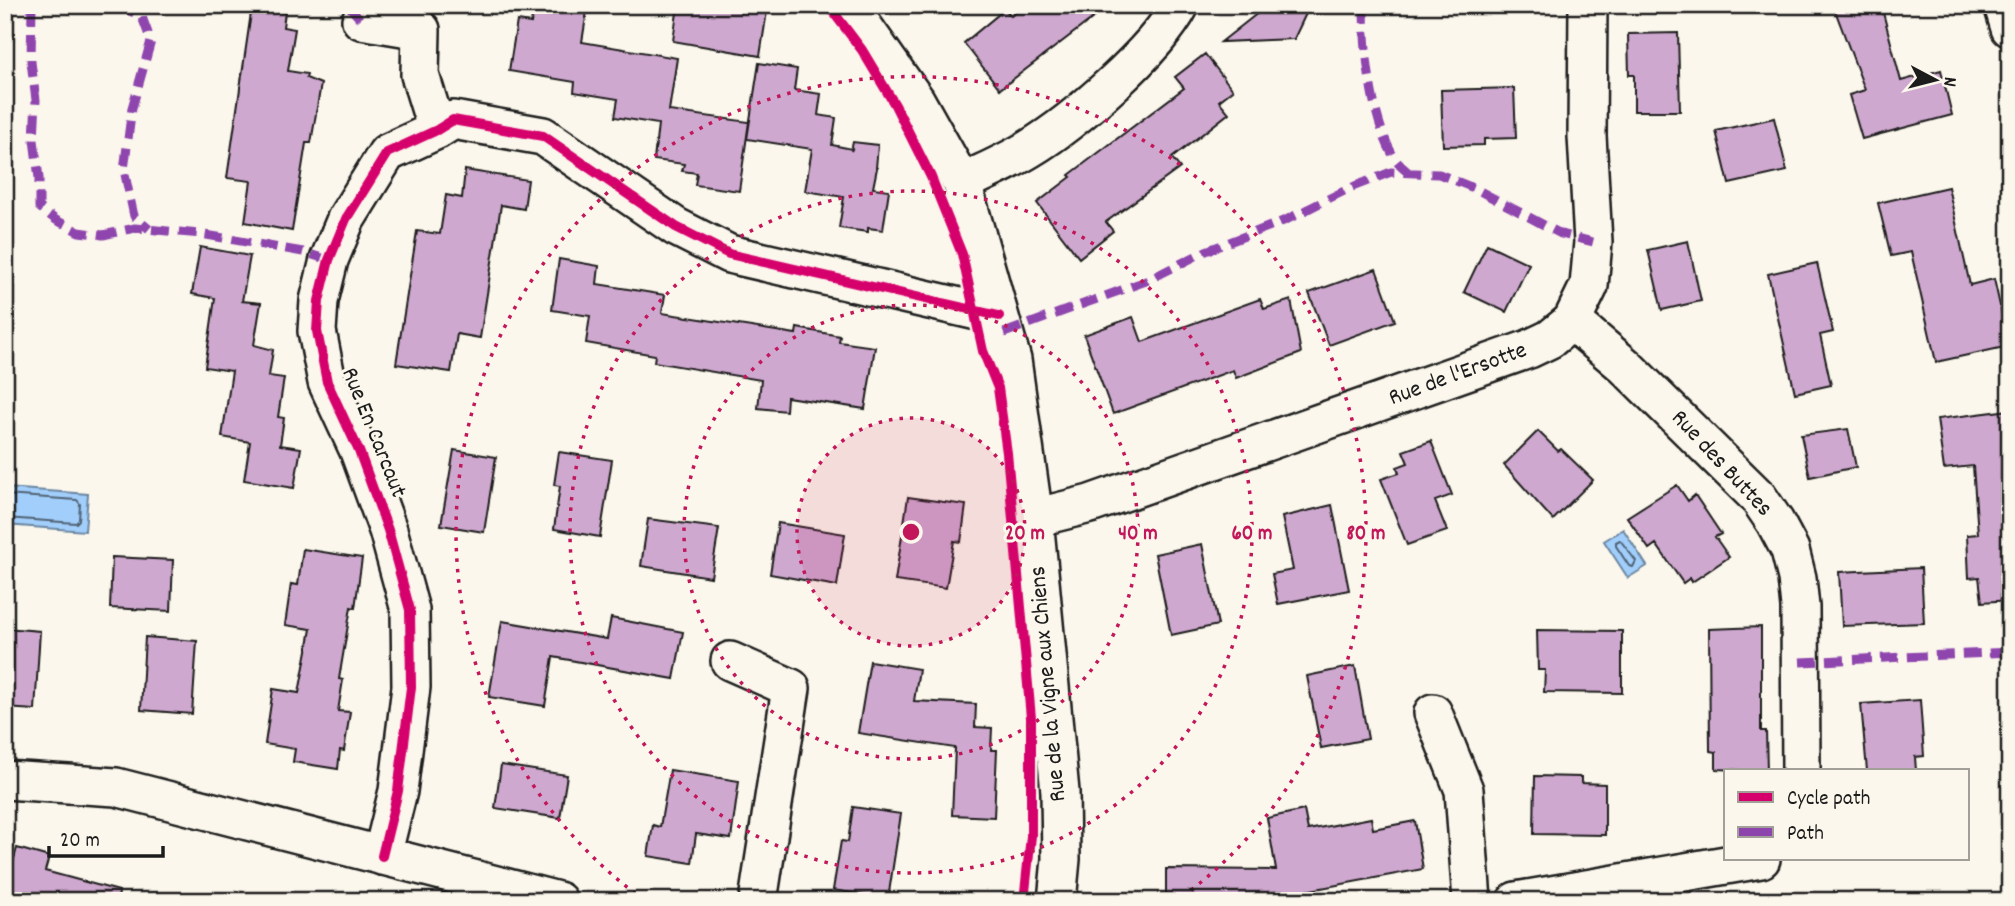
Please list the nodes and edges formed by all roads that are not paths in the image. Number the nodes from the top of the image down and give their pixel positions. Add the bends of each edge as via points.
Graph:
1 (848, 5) edge
2 (1180, 5) edge
3 (1588, 5) edge
4 (2003, 5) edge
5 (361, 20) dead end
6 (2010, 28) edge
7 (437, 130) junction
8 (962, 183) junction
9 (999, 316) junction
10 (1572, 321) junction
11 (1034, 518) junction
12 (730, 661) dead end
13 (1433, 713) dead end
14 (1801, 769) edge
15 (5, 780) edge
16 (382, 856) junction
17 (1755, 860) edge
18 (558, 901) edge
19 (758, 901) edge
20 (1057, 901) edge
21 (1472, 901) edge
22 (1516, 901) edge

1 - 8 street, Rue de la Vigne aux Chiens via 916,101
2 - 8 street via 1163,32 1068,121 1030,149
3 - 10 street, Rue de l'Ersotte via 1587,136 1593,242 1589,286
4 - 6 street
5 - 7 street via 421,30 420,75
7 - 9 street, Rue En Carcaut via 453,120 543,136 676,228 729,254
7 - 16 street, Rue En Carcaut via 387,153 346,219 319,301 317,331 327,382 369,477 410,610 411,687 398,791
8 - 9 street, Rue de la Vigne aux Chiens
9 - 11 street, Rue de la Vigne aux Chiens via 1012,360
10 - 11 street, Rue de l'Ersotte via 1529,349 1448,379 1090,504
10 - 14 street, Rue des Buttes via 1625,366 1758,497 1790,550 1800,607
11 - 20 street, Rue de la Vigne aux Chiens via 1060,792
12 - 19 street via 791,688
13 - 21 street via 1464,790
15 - 16 street via 116,787
16 - 18 street
17 - 22 street

